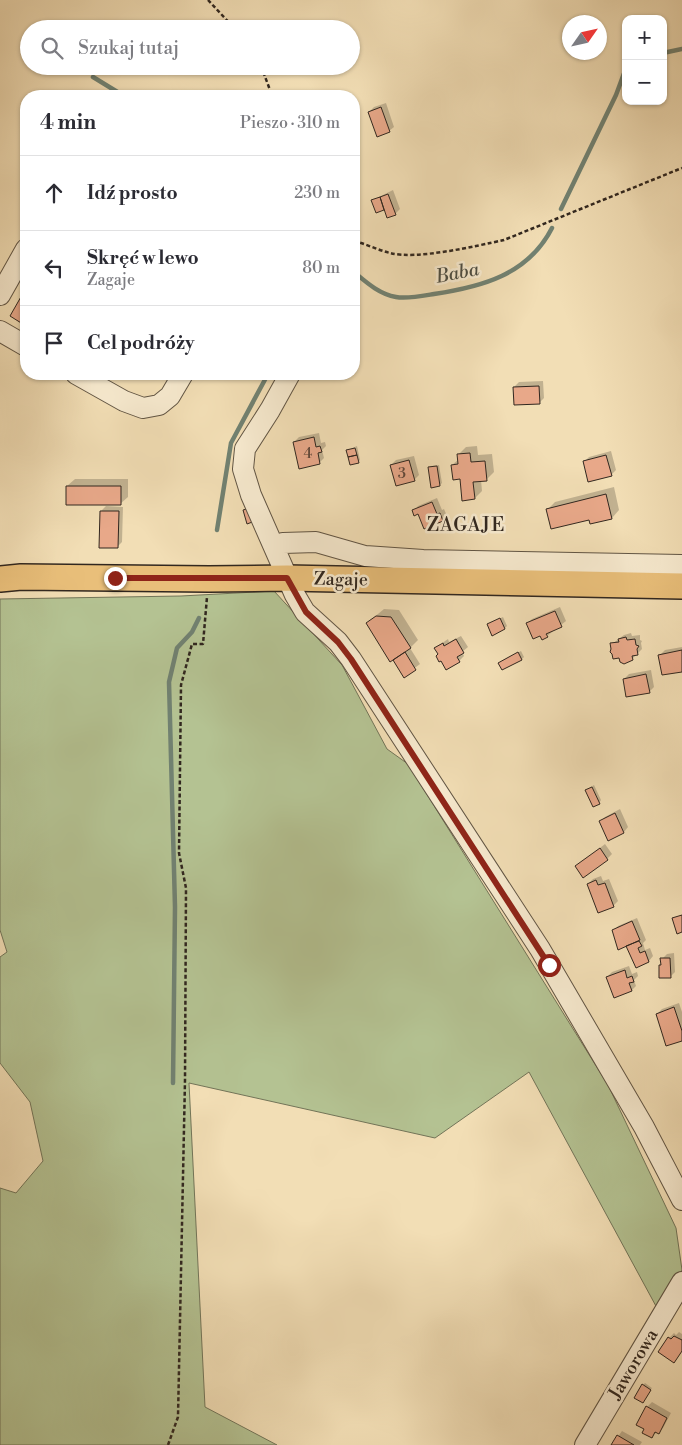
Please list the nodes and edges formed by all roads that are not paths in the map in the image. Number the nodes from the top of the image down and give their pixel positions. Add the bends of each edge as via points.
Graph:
1 (20, 259) edge
2 (0, 294) edge
3 (0, 331) edge
4 (20, 343) edge
5 (87, 380) edge
6 (179, 380) edge
7 (287, 380) edge
8 (274, 546) junction
9 (682, 565) edge
10 (287, 578) junction
11 (0, 579) edge
12 (682, 586) edge
13 (682, 1200) edge
14 (682, 1282) edge
15 (585, 1445) edge

1 - 2 street
3 - 4 street
5 - 6 street via 143,408 159,404 170,396
7 - 8 street via 244,449 244,469 251,494
8 - 9 street via 316,542 365,556 422,560
8 - 10 street
10 - 11 main road, Zagaje
10 - 12 main road, Zagaje
10 - 13 street via 306,612 351,659 540,949 644,1127
14 - 15 street, Jaworowa

